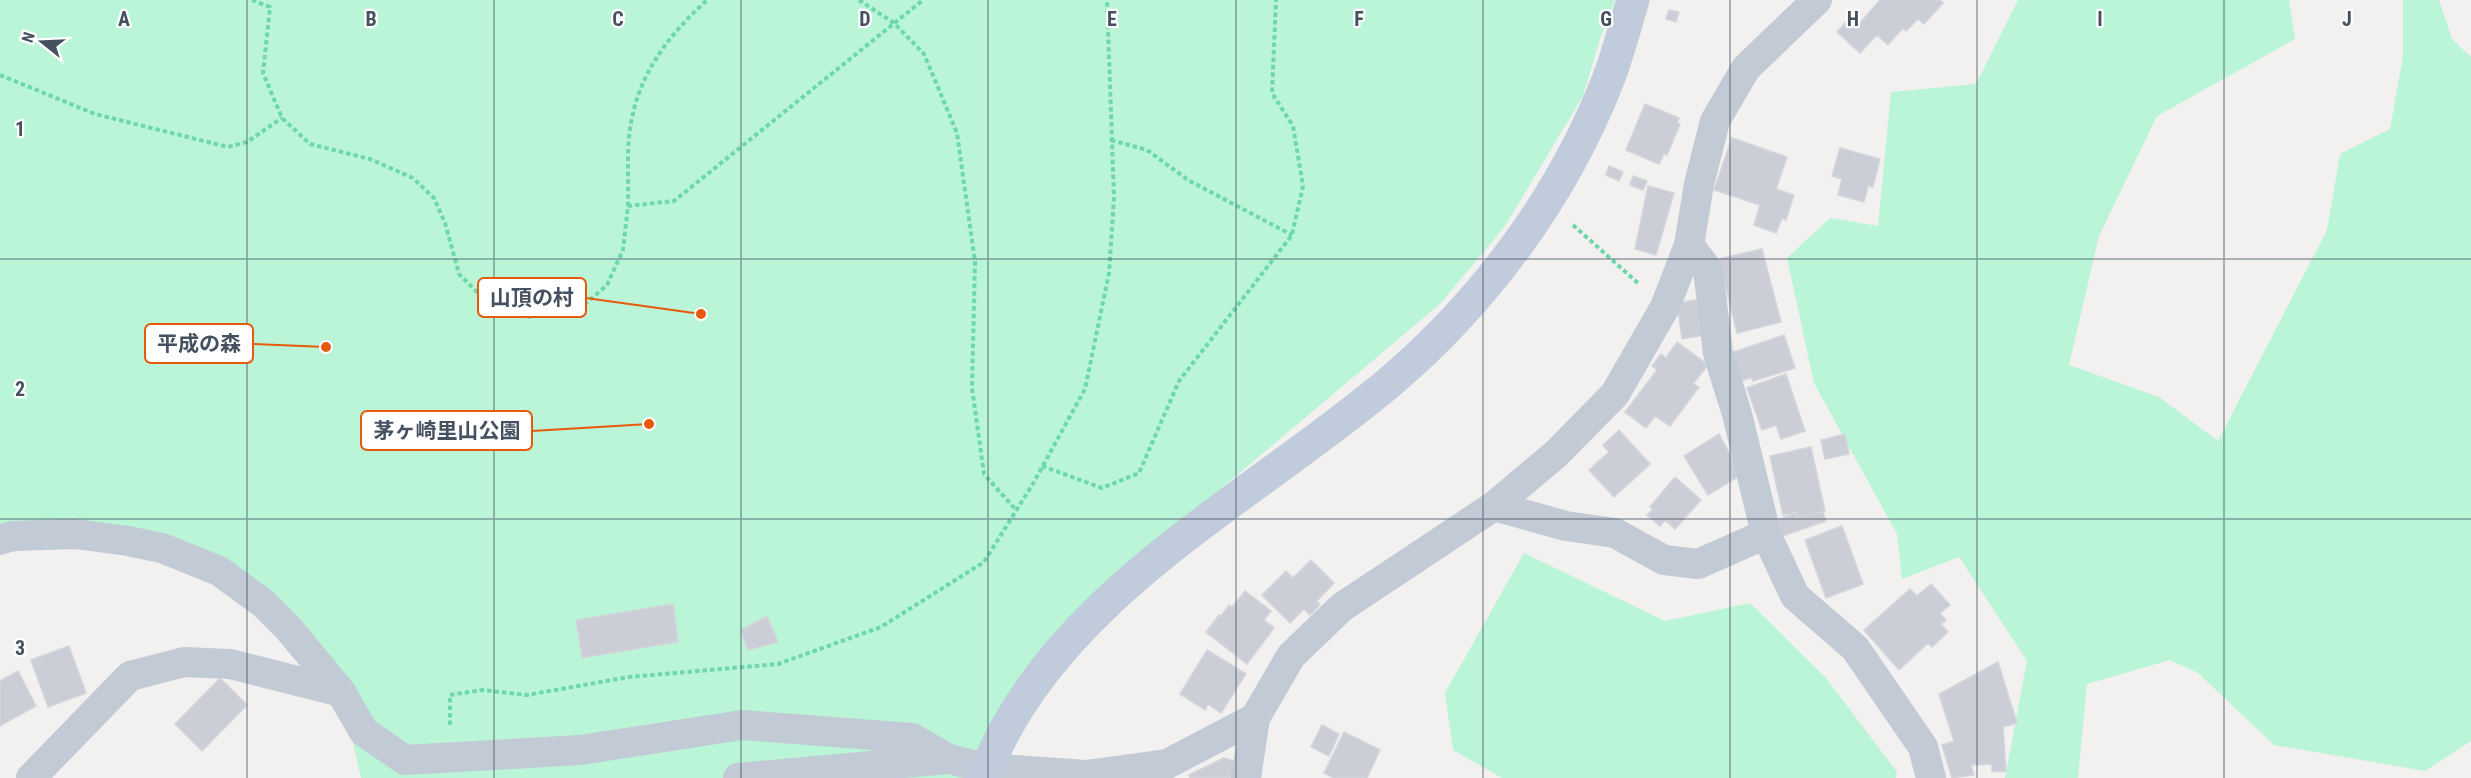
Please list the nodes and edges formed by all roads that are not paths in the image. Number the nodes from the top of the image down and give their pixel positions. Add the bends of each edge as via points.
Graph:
1 (1633, 0) edge
2 (1817, 0) edge
3 (1689, 245) junction
4 (1494, 506) junction
5 (1766, 534) junction
6 (0, 540) edge
7 (341, 692) junction
8 (1256, 718) junction
9 (949, 759) junction
10 (984, 773) edge
11 (32, 778) edge
12 (738, 778) edge
13 (1246, 778) edge
14 (1931, 778) edge

1 - 10 street via 1608,80 1565,170 1518,244 1456,319 1391,381 1111,595 1057,654 1022,701
2 - 3 street via 1746,68 1715,121
3 - 4 street via 1665,307 1615,394 1556,454
3 - 5 street via 1708,270 1718,353
4 - 5 street via 1566,526 1616,533 1664,561 1698,564
4 - 8 street via 1342,606 1291,656
5 - 14 street via 1795,596 1855,648 1923,747
6 - 7 street via 75,534 128,541 162,548 219,571 276,616
7 - 9 street via 364,732 405,760 580,750 742,726 912,738
7 - 11 street via 230,664 184,662 130,676
8 - 10 street via 1167,764 1086,775
8 - 13 street
9 - 10 street
9 - 12 street

